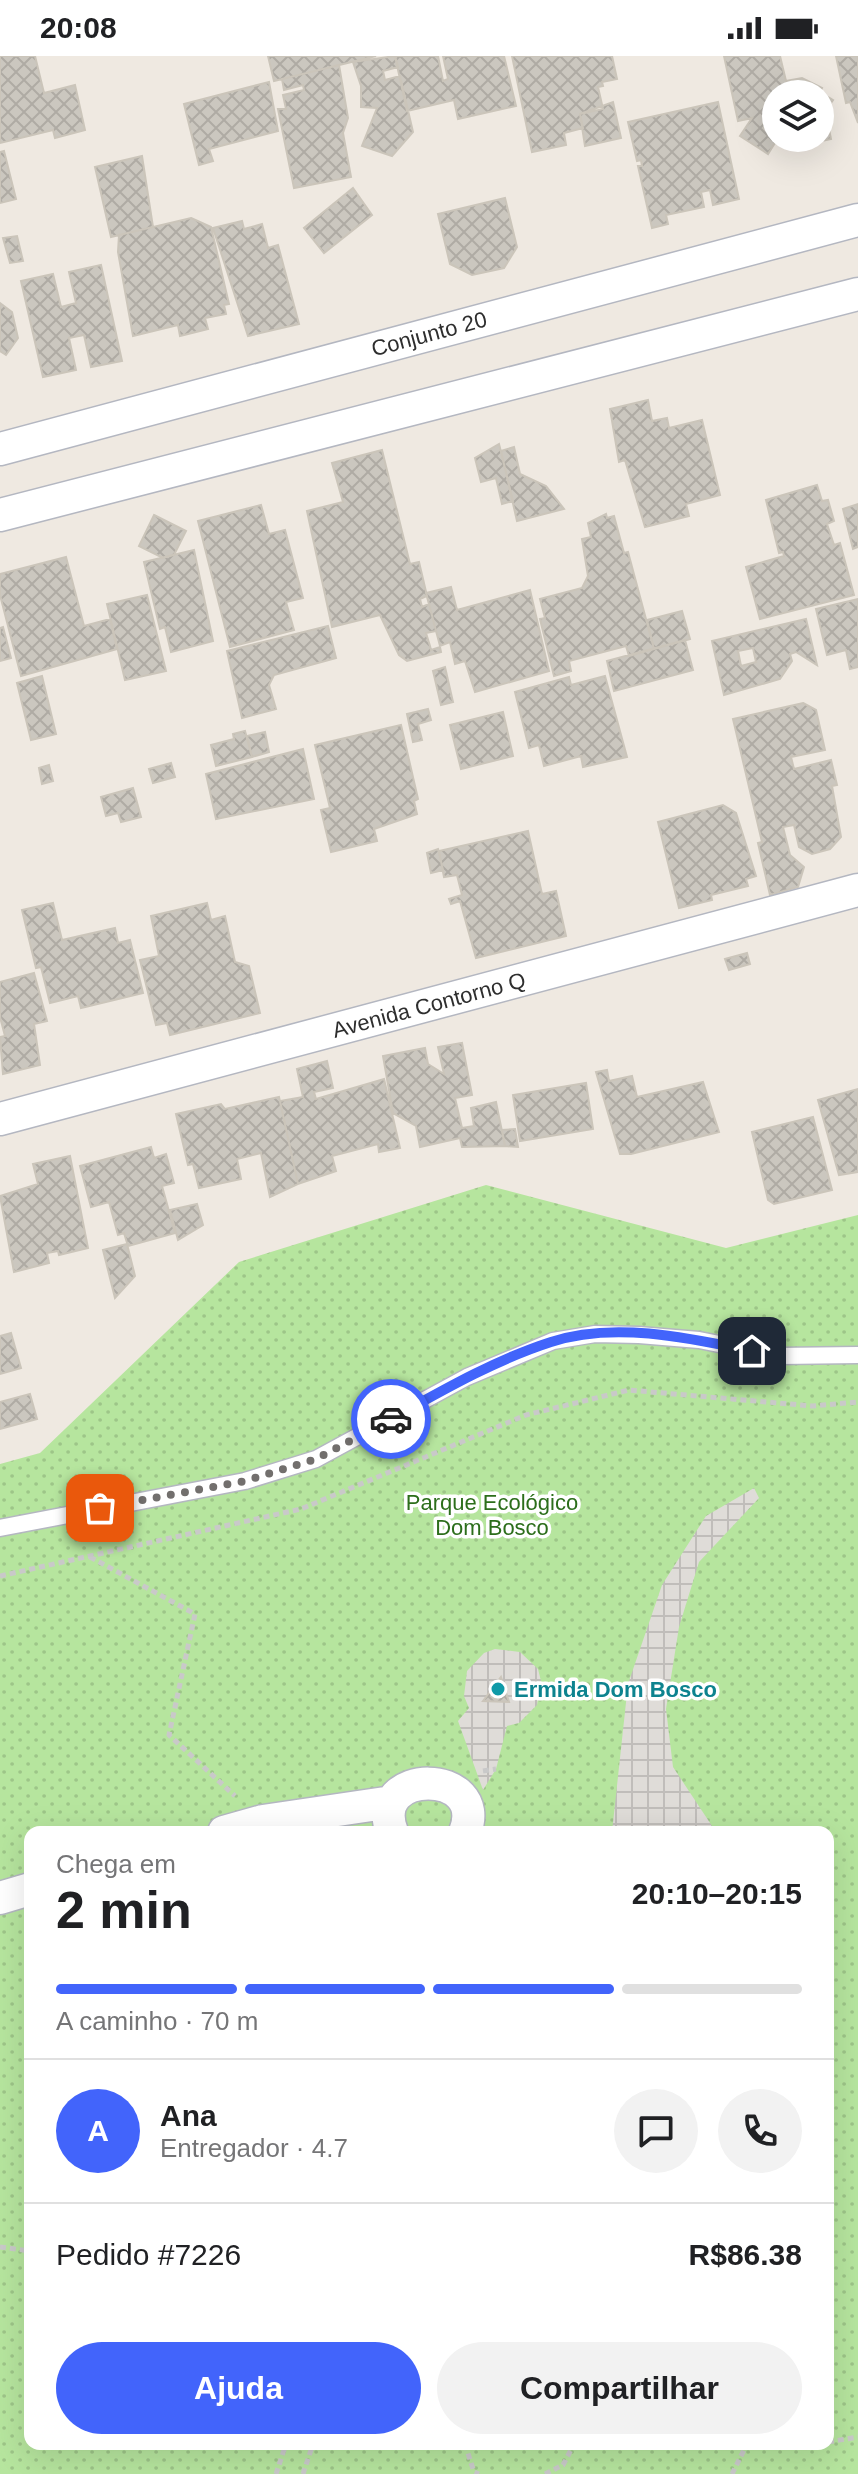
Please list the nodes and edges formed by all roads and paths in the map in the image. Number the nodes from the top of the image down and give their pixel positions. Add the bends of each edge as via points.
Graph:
1 (858, 220) edge
2 (858, 294) edge
3 (0, 449) edge
4 (0, 515) edge
5 (858, 890) edge
6 (0, 1119) edge
7 (858, 1355) edge
8 (858, 1402) edge
9 (0, 1528) edge
10 (89, 1557) junction
11 (0, 1576) edge
12 (392, 1817) edge
13 (278, 1819) junction
14 (249, 1826) edge
15 (318, 1826) edge
16 (465, 1826) edge
17 (24, 1891) edge
18 (0, 1898) edge
19 (0, 2247) edge
20 (24, 2250) edge
21 (858, 2437) edge
22 (834, 2441) edge
23 (284, 2450) edge
24 (311, 2450) edge
25 (467, 2450) edge
26 (571, 2450) edge
27 (744, 2450) edge
28 (276, 2474) edge
29 (303, 2474) edge
30 (479, 2474) edge
31 (545, 2474) edge
32 (732, 2474) edge

1 - 3 street, Conjunto 20
2 - 4 street
5 - 6 street, Avenida Contorno Q
7 - 9 lane via 779,1356 639,1335 595,1334 553,1341 467,1377 316,1459 245,1481
8 - 10 path via 812,1406 629,1390 526,1415 301,1509
10 - 11 path
10 - 13 path via 195,1614 169,1735
12 - 13 street
12 - 16 street via 408,1786 430,1780 451,1787 465,1805
13 - 14 street
13 - 15 street
17 - 18 street
19 - 20 path
21 - 22 path
23 - 28 path
24 - 29 path
25 - 30 path
26 - 31 path via 563,2465
27 - 32 path

